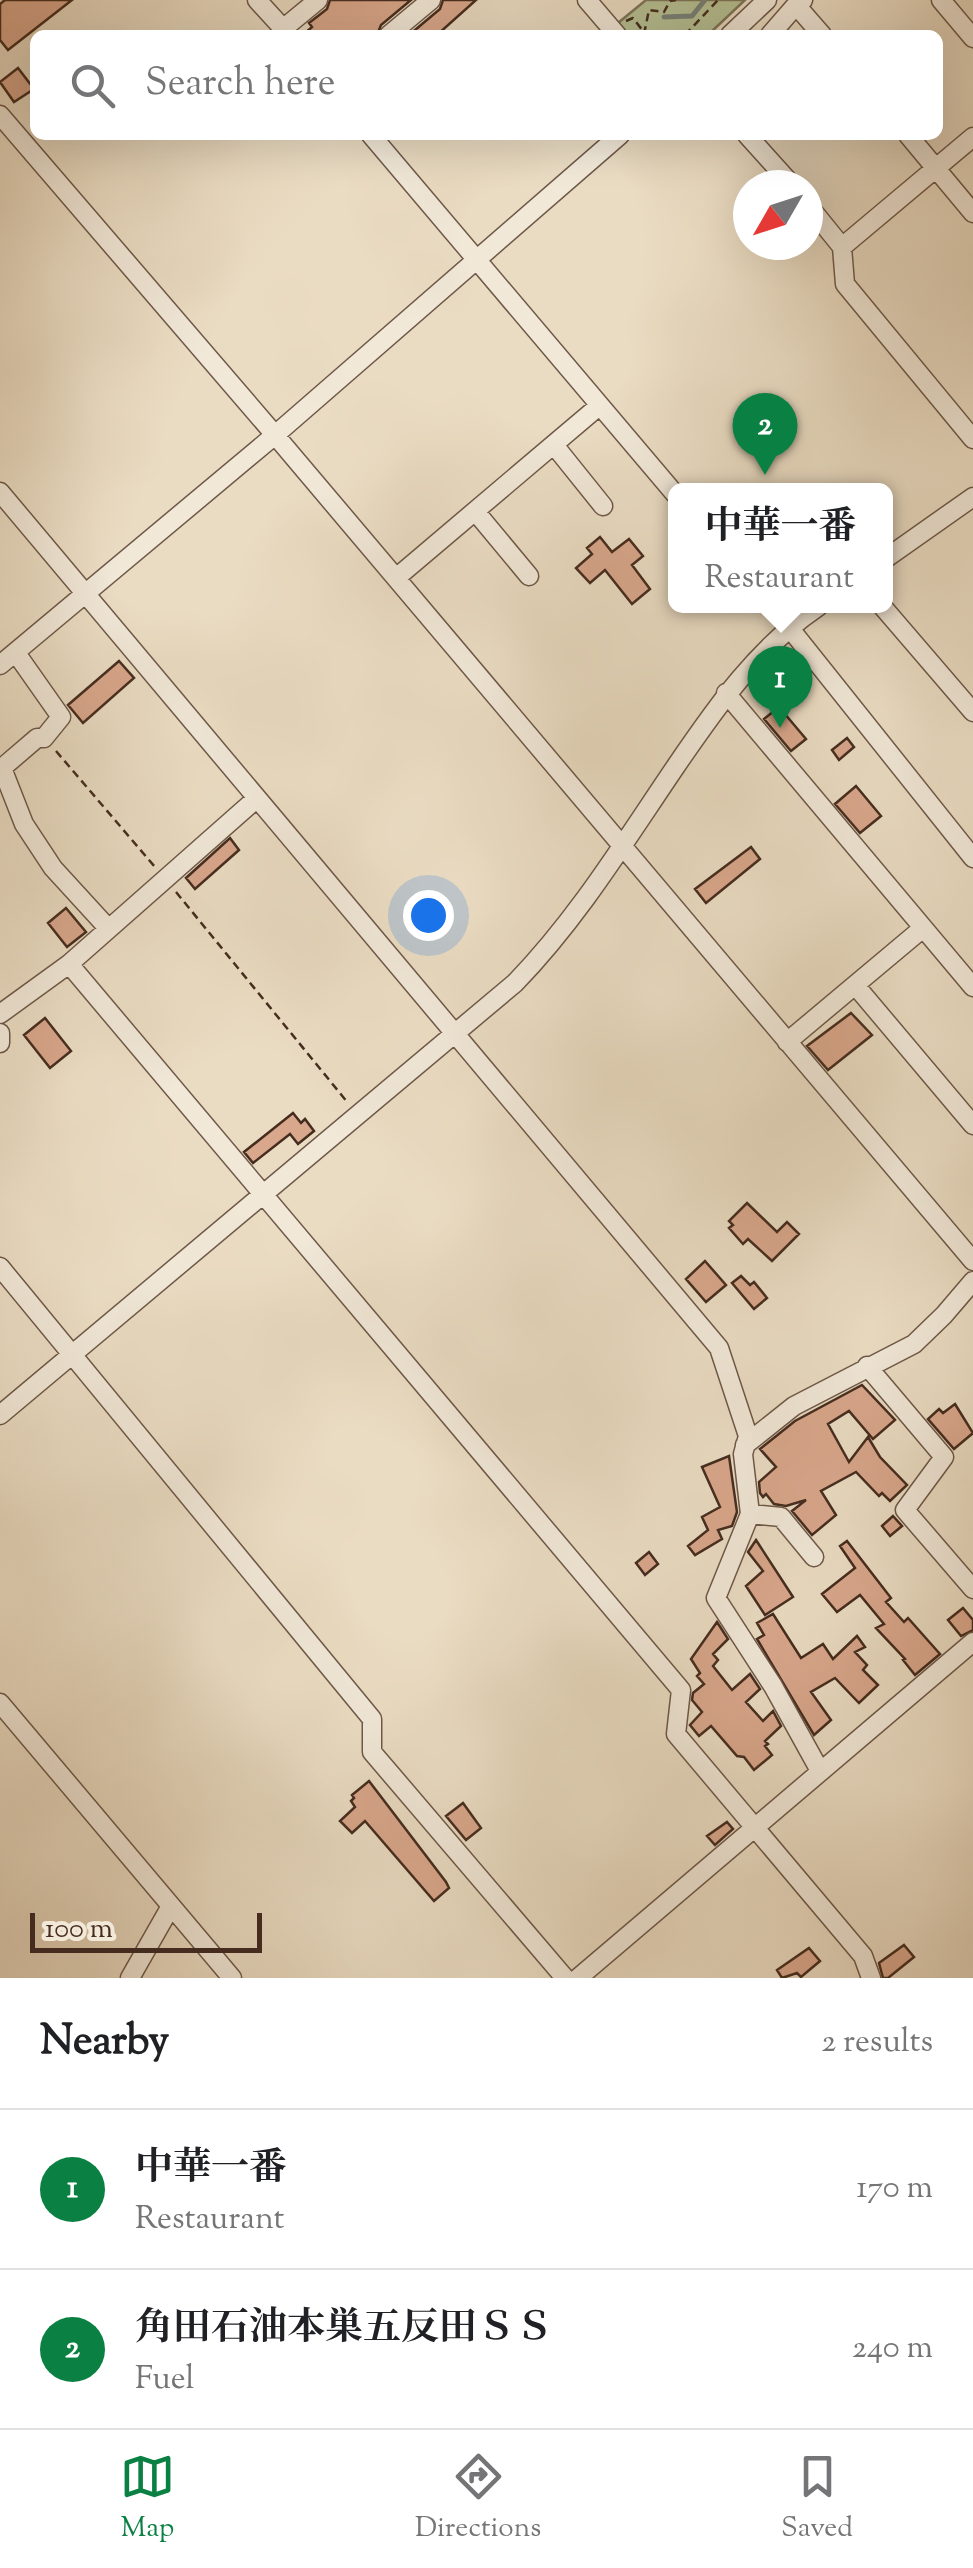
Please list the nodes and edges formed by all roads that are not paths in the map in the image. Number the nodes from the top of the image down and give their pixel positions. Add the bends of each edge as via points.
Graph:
1 (256, 0) edge
2 (318, 0) edge
3 (430, 0) edge
4 (587, 0) edge
5 (766, 0) edge
6 (942, 0) edge
7 (800, 3) edge
8 (286, 30) edge
9 (288, 30) edge
10 (394, 30) edge
11 (613, 30) edge
12 (735, 30) edge
13 (775, 30) edge
14 (819, 30) edge
15 (973, 38) edge
16 (0, 115) edge
17 (973, 137) edge
18 (375, 140) edge
19 (614, 140) edge
20 (752, 140) edge
21 (912, 140) edge
22 (936, 168) junction
23 (779, 170) edge
24 (973, 213) edge
25 (823, 224) edge
26 (842, 247) junction
27 (477, 260) junction
28 (600, 406) junction
29 (275, 435) junction
30 (973, 439) edge
31 (554, 445) junction
32 (668, 486) edge
33 (0, 492) edge
34 (973, 497) edge
35 (604, 506) dead end
36 (476, 511) junction
37 (893, 553) edge
38 (530, 576) dead end
39 (396, 578) junction
40 (83, 593) junction
41 (778, 613) edge
42 (808, 613) edge
43 (888, 613) edge
44 (789, 626) junction
45 (16, 653) junction
46 (0, 664) edge
47 (726, 693) junction
48 (973, 712) edge
49 (258, 798) junction
50 (622, 845) junction
51 (973, 858) edge
52 (107, 927) junction
53 (924, 928) junction
54 (69, 964) junction
55 (855, 985) junction
56 (973, 987) edge
57 (0, 1014) edge
58 (0, 1032) edge
59 (456, 1034) junction
60 (786, 1042) junction
61 (0, 1043) edge
62 (973, 1124) edge
63 (264, 1194) junction
64 (970, 1247) edge
65 (0, 1267) edge
66 (973, 1282) edge
67 (71, 1354) junction
68 (867, 1366) junction
69 (0, 1415) edge
70 (745, 1444) junction
71 (750, 1514) junction
72 (814, 1557) dead end
73 (973, 1590) edge
74 (972, 1646) edge
75 (0, 1702) edge
76 (820, 1771) junction
77 (754, 1828) junction
78 (171, 1906) junction
79 (130, 1978) edge
80 (232, 1978) edge
81 (565, 1978) edge
82 (578, 1978) edge
83 (870, 1978) edge

1 - 8 street
2 - 9 street
3 - 10 street
4 - 11 street
5 - 12 street
6 - 15 street
7 - 13 street
7 - 14 street
16 - 29 street
17 - 22 street
18 - 27 street
19 - 27 street
20 - 23 street
21 - 22 street
22 - 24 street
22 - 26 street
25 - 26 street
26 - 30 street via 845,284
27 - 28 street
27 - 29 street
28 - 31 street
28 - 32 street
29 - 39 street
29 - 40 street
31 - 35 street
31 - 36 street
33 - 40 street
34 - 37 street
36 - 38 street
36 - 39 street
39 - 50 street
40 - 45 street
40 - 49 street
41 - 44 street
42 - 44 street
43 - 48 street
44 - 47 street
44 - 51 street
45 - 46 street
45 - 52 street via 61,717 2,768 24,824 53,868
47 - 50 street
47 - 53 street
49 - 52 street
49 - 59 street
50 - 59 street via 545,952
50 - 60 street
52 - 54 street
53 - 55 street
53 - 56 street
54 - 57 street
54 - 63 street
55 - 60 street
55 - 62 street
58 - 61 street
59 - 63 street
59 - 70 street via 718,1348 748,1436
60 - 64 street
63 - 67 street
63 - 77 street via 681,1690 676,1734
65 - 67 street
66 - 68 street via 914,1344
67 - 69 street
67 - 81 street via 372,1718 372,1752
68 - 70 street via 794,1406
68 - 73 street via 944,1457 905,1510
70 - 71 street
71 - 72 street via 781,1518
71 - 76 street via 716,1598
74 - 76 street
75 - 78 street
76 - 77 street
77 - 82 street
77 - 83 street via 863,1956
78 - 79 street
78 - 80 street

